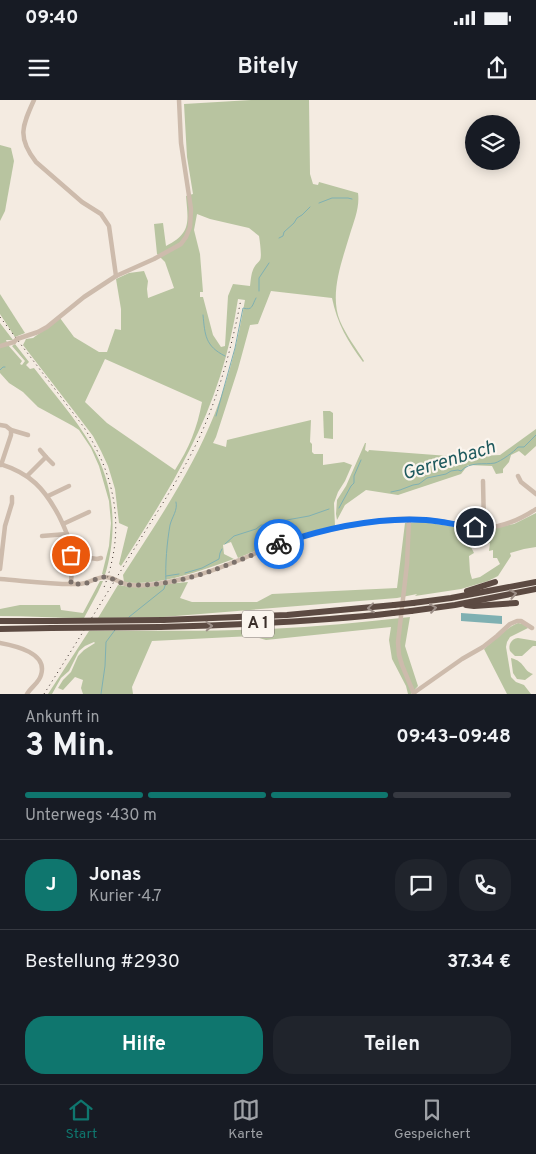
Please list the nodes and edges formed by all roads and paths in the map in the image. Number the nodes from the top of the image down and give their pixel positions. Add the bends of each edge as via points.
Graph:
1 (34, 100) edge
2 (179, 100) edge
3 (116, 276) junction
4 (0, 346) edge
5 (0, 425) edge
6 (10, 430) junction
7 (28, 435) dead end
8 (40, 450) dead end
9 (46, 457) junction
10 (1, 464) edge
11 (54, 464) dead end
12 (27, 476) junction
13 (518, 476) dead end
14 (483, 481) dead end
15 (69, 486) dead end
16 (536, 494) edge
17 (48, 496) junction
18 (12, 497) dead end
19 (536, 509) edge
20 (89, 512) dead end
21 (409, 519) junction
22 (63, 524) junction
23 (3, 526) edge
24 (484, 527) junction
25 (67, 534) junction
26 (42, 536) dead end
27 (71, 555) junction
28 (101, 558) dead end
29 (0, 569) edge
30 (0, 579) edge
31 (494, 582) dead end
32 (536, 582) edge
33 (71, 584) junction
34 (536, 589) edge
35 (451, 598) junction
36 (516, 603) dead end
37 (454, 604) junction
38 (0, 622) edge
39 (161, 624) junction
40 (53, 625) junction
41 (532, 628) dead end
42 (0, 629) edge
43 (0, 643) edge
44 (414, 693) edge
45 (27, 694) edge

1 - 3 street via 27,114 23,142 36,162 101,214 109,226
2 - 3 street via 181,144 191,206 188,233 181,244
3 - 4 street via 38,332
5 - 6 street
6 - 7 street
6 - 10 street
8 - 9 street
9 - 11 street
9 - 12 street
10 - 12 street
12 - 17 street
13 - 16 street
14 - 24 street
15 - 17 street
17 - 22 street
18 - 23 street
19 - 24 street via 511,522
20 - 22 street
21 - 24 street
21 - 33 street via 380,521 308,535 213,571 171,581 129,585 104,577 85,584
21 - 44 street via 398,642 402,666
22 - 25 street
23 - 29 street
25 - 26 street
25 - 27 street
27 - 28 street
27 - 33 street
30 - 33 street
31 - 35 highway
32 - 35 highway, A 1
37 -> 34 highway, A 1
35 -> 39 highway, A 1, bridge via 296,615
36 - 37 highway
39 -> 37 highway, A 1, bridge via 277,623 357,617
38 - 40 highway, A 1
39 - 40 highway, A 1, bridge
40 - 42 highway, A 1
41 - 44 street via 522,622 510,624
43 - 45 street via 29,652 42,664 40,677

